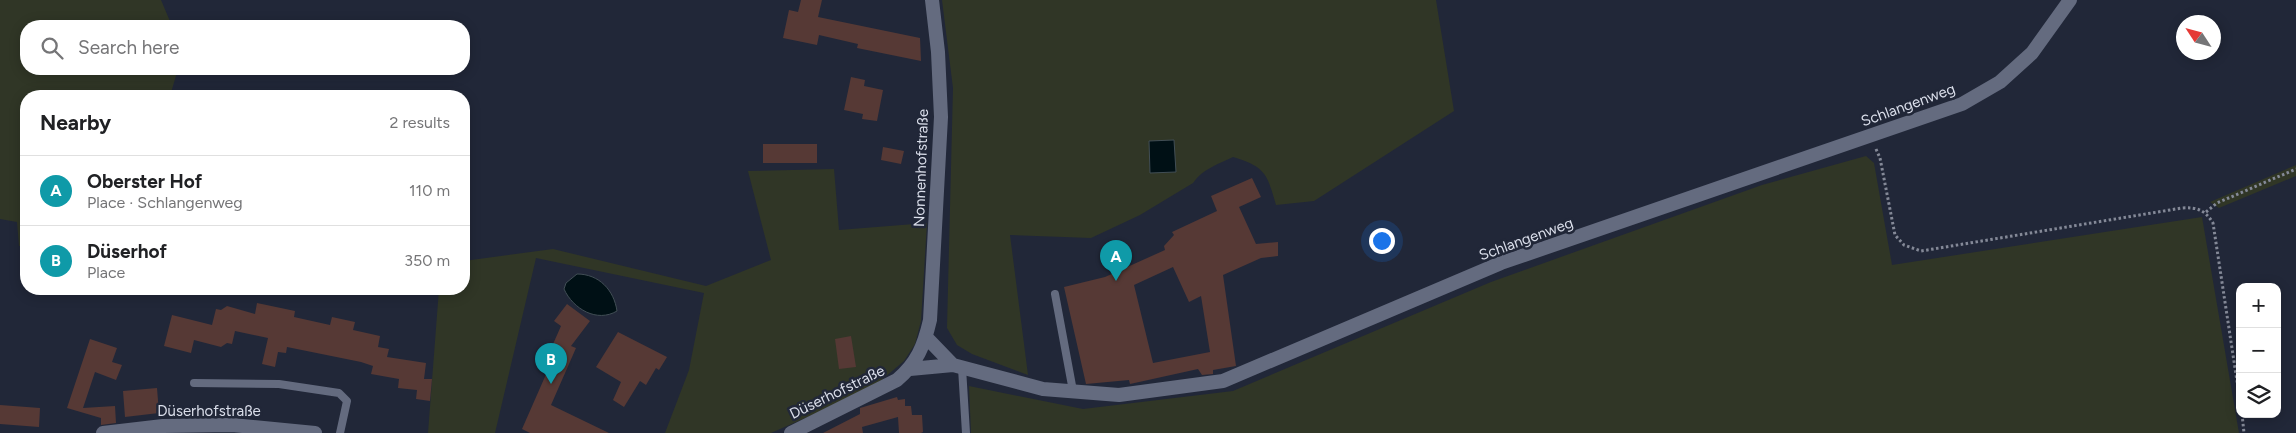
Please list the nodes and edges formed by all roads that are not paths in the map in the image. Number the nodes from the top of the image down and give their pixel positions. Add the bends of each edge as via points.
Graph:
1 (932, 0) edge
2 (2070, 0) edge
3 (1055, 294) dead end
4 (926, 337) junction
5 (958, 367) junction
6 (910, 369) junction
7 (194, 383) dead end
8 (1073, 391) junction
9 (111, 432) edge
10 (314, 433) edge
11 (340, 433) edge
12 (791, 433) edge
13 (966, 433) edge

1 - 4 street, Nonnenhofstraße via 941,117 930,320
2 - 8 street, Schlangenweg via 2032,53 2000,82 1962,104 1501,264 1223,381 1120,395
3 - 8 lane
4 - 5 street
4 - 6 street, Nonnenhofstraße via 921,353
5 - 6 street
5 - 8 street, Schlangenweg via 1044,389
5 - 13 lane
6 - 12 street, Düserhofstraße via 897,380
7 - 11 lane, Düserhofstraße via 279,384 339,394 347,401
9 - 10 street, Düserhofstraße via 163,426 232,425

